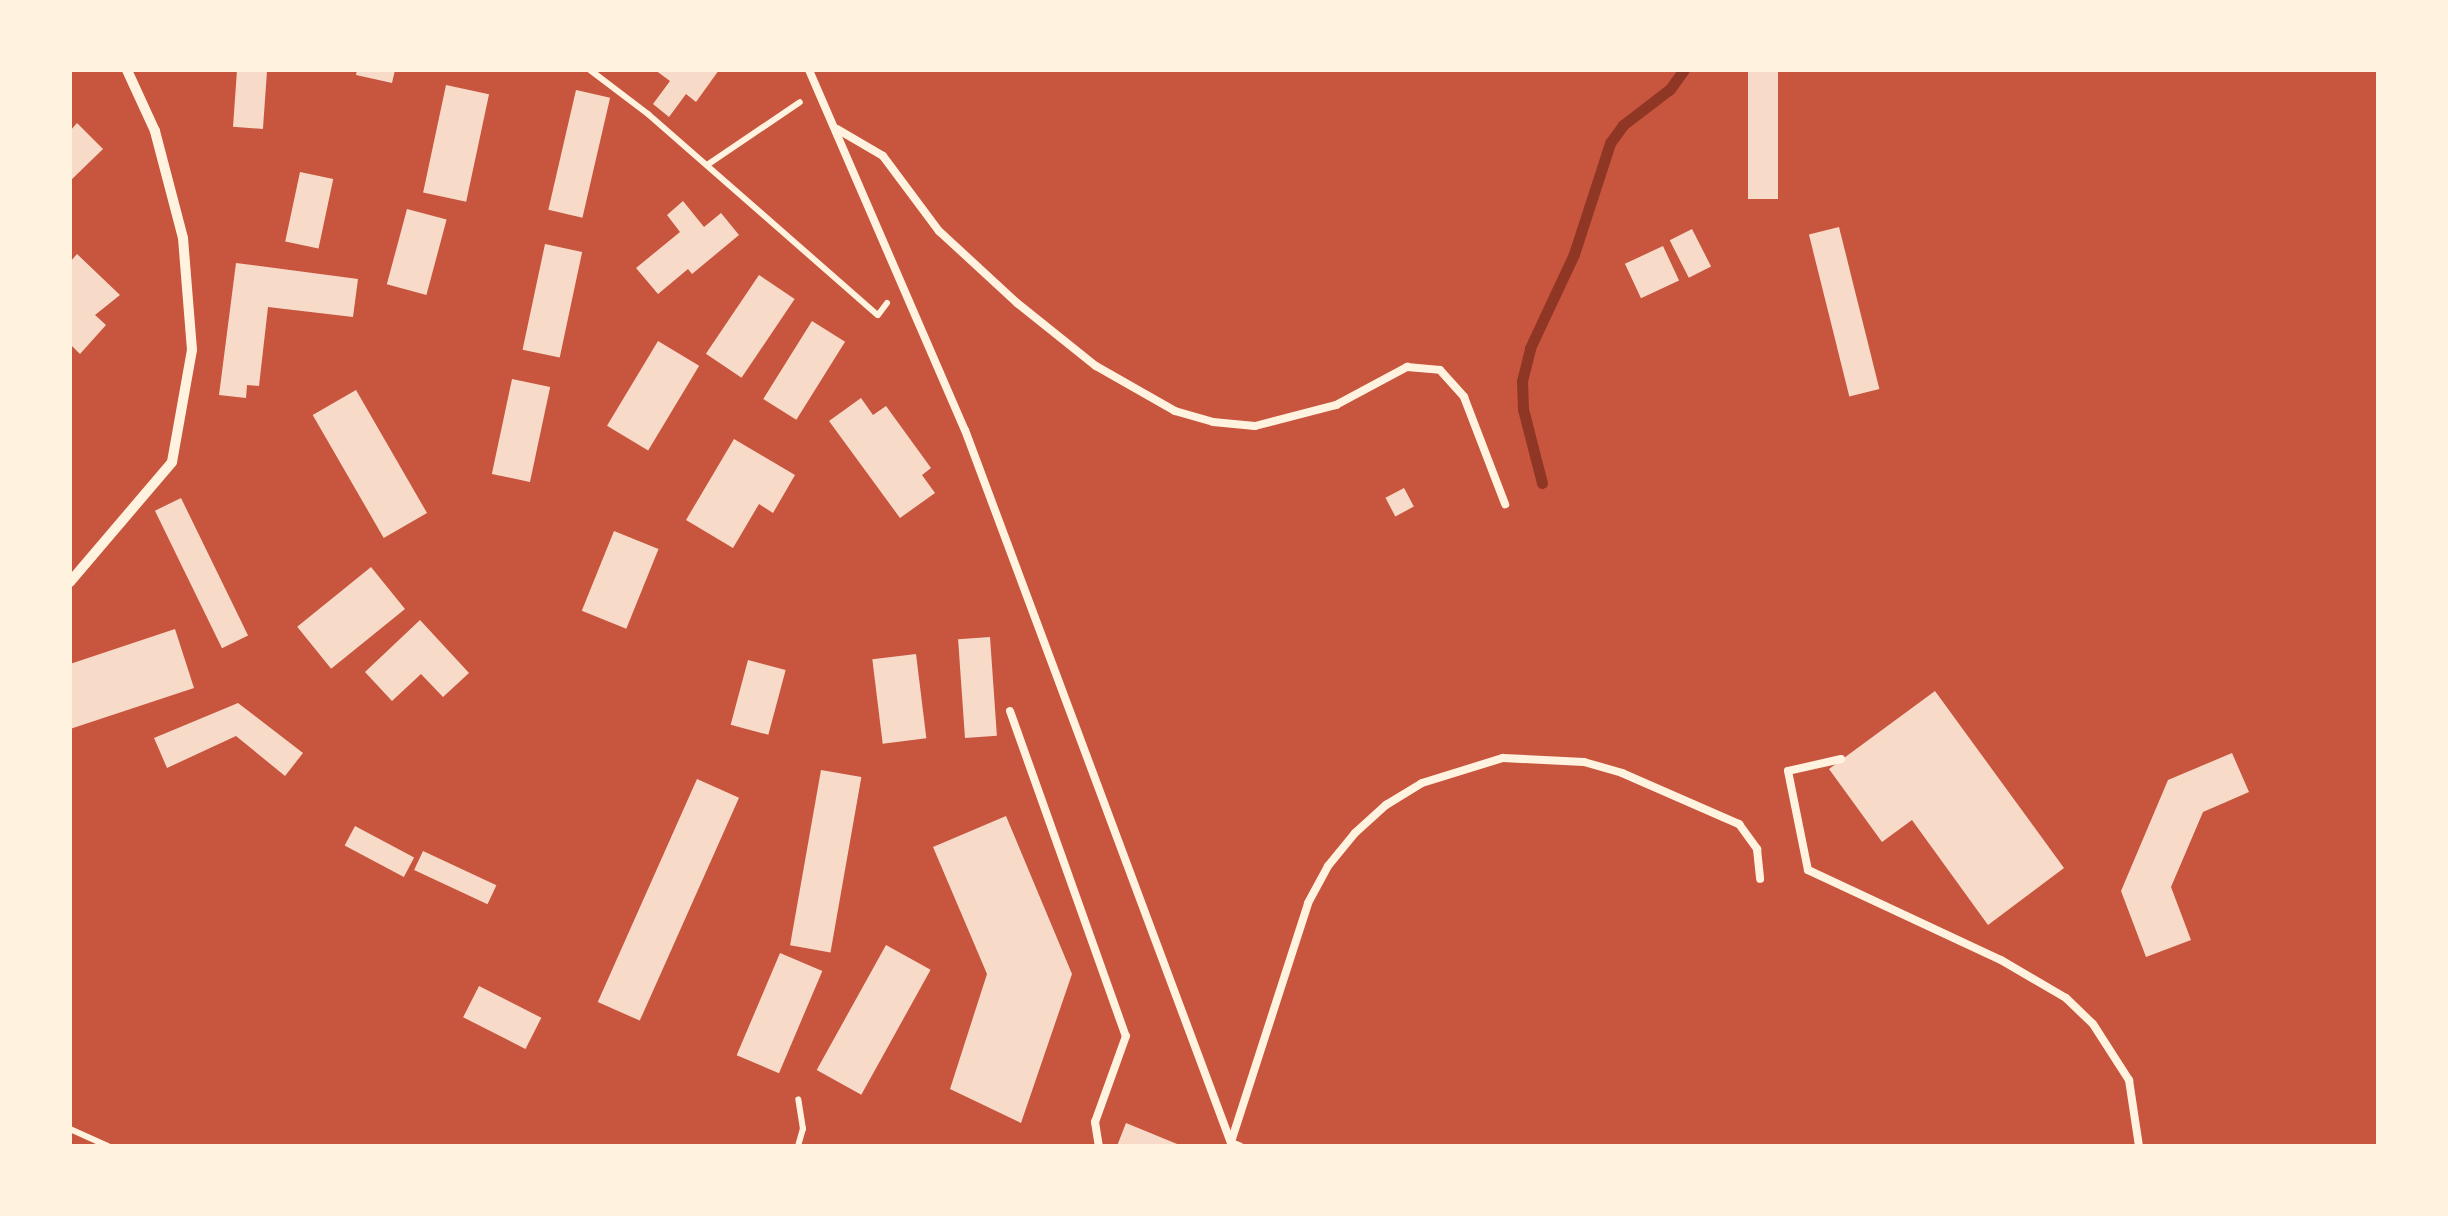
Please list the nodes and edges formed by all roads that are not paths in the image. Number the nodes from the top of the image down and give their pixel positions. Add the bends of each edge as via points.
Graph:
1 (127, 70) edge
2 (808, 70) edge
3 (836, 128) junction
4 (1505, 504) dead end
5 (70, 582) edge
6 (1010, 711) dead end
7 (1840, 759) dead end
8 (1760, 880) dead end
9 (1235, 1144) edge
10 (1098, 1146) edge
11 (2139, 1146) edge

1 - 5 street via 155,130 182,238 192,350 172,462
2 - 3 lane
3 - 4 lane via 883,156 939,231 1017,303 1096,366 1175,411 1255,426 1336,405 1407,366 1440,370 1464,397
3 - 9 lane via 965,430
6 - 10 lane via 1126,1036 1095,1122
7 - 11 lane via 1788,771 1808,870 2035,976 2066,998 2093,1024 2128,1080
8 - 9 lane via 1758,849 1739,824 1603,768 1545,757 1503,758 1422,782 1354,833 1308,903

